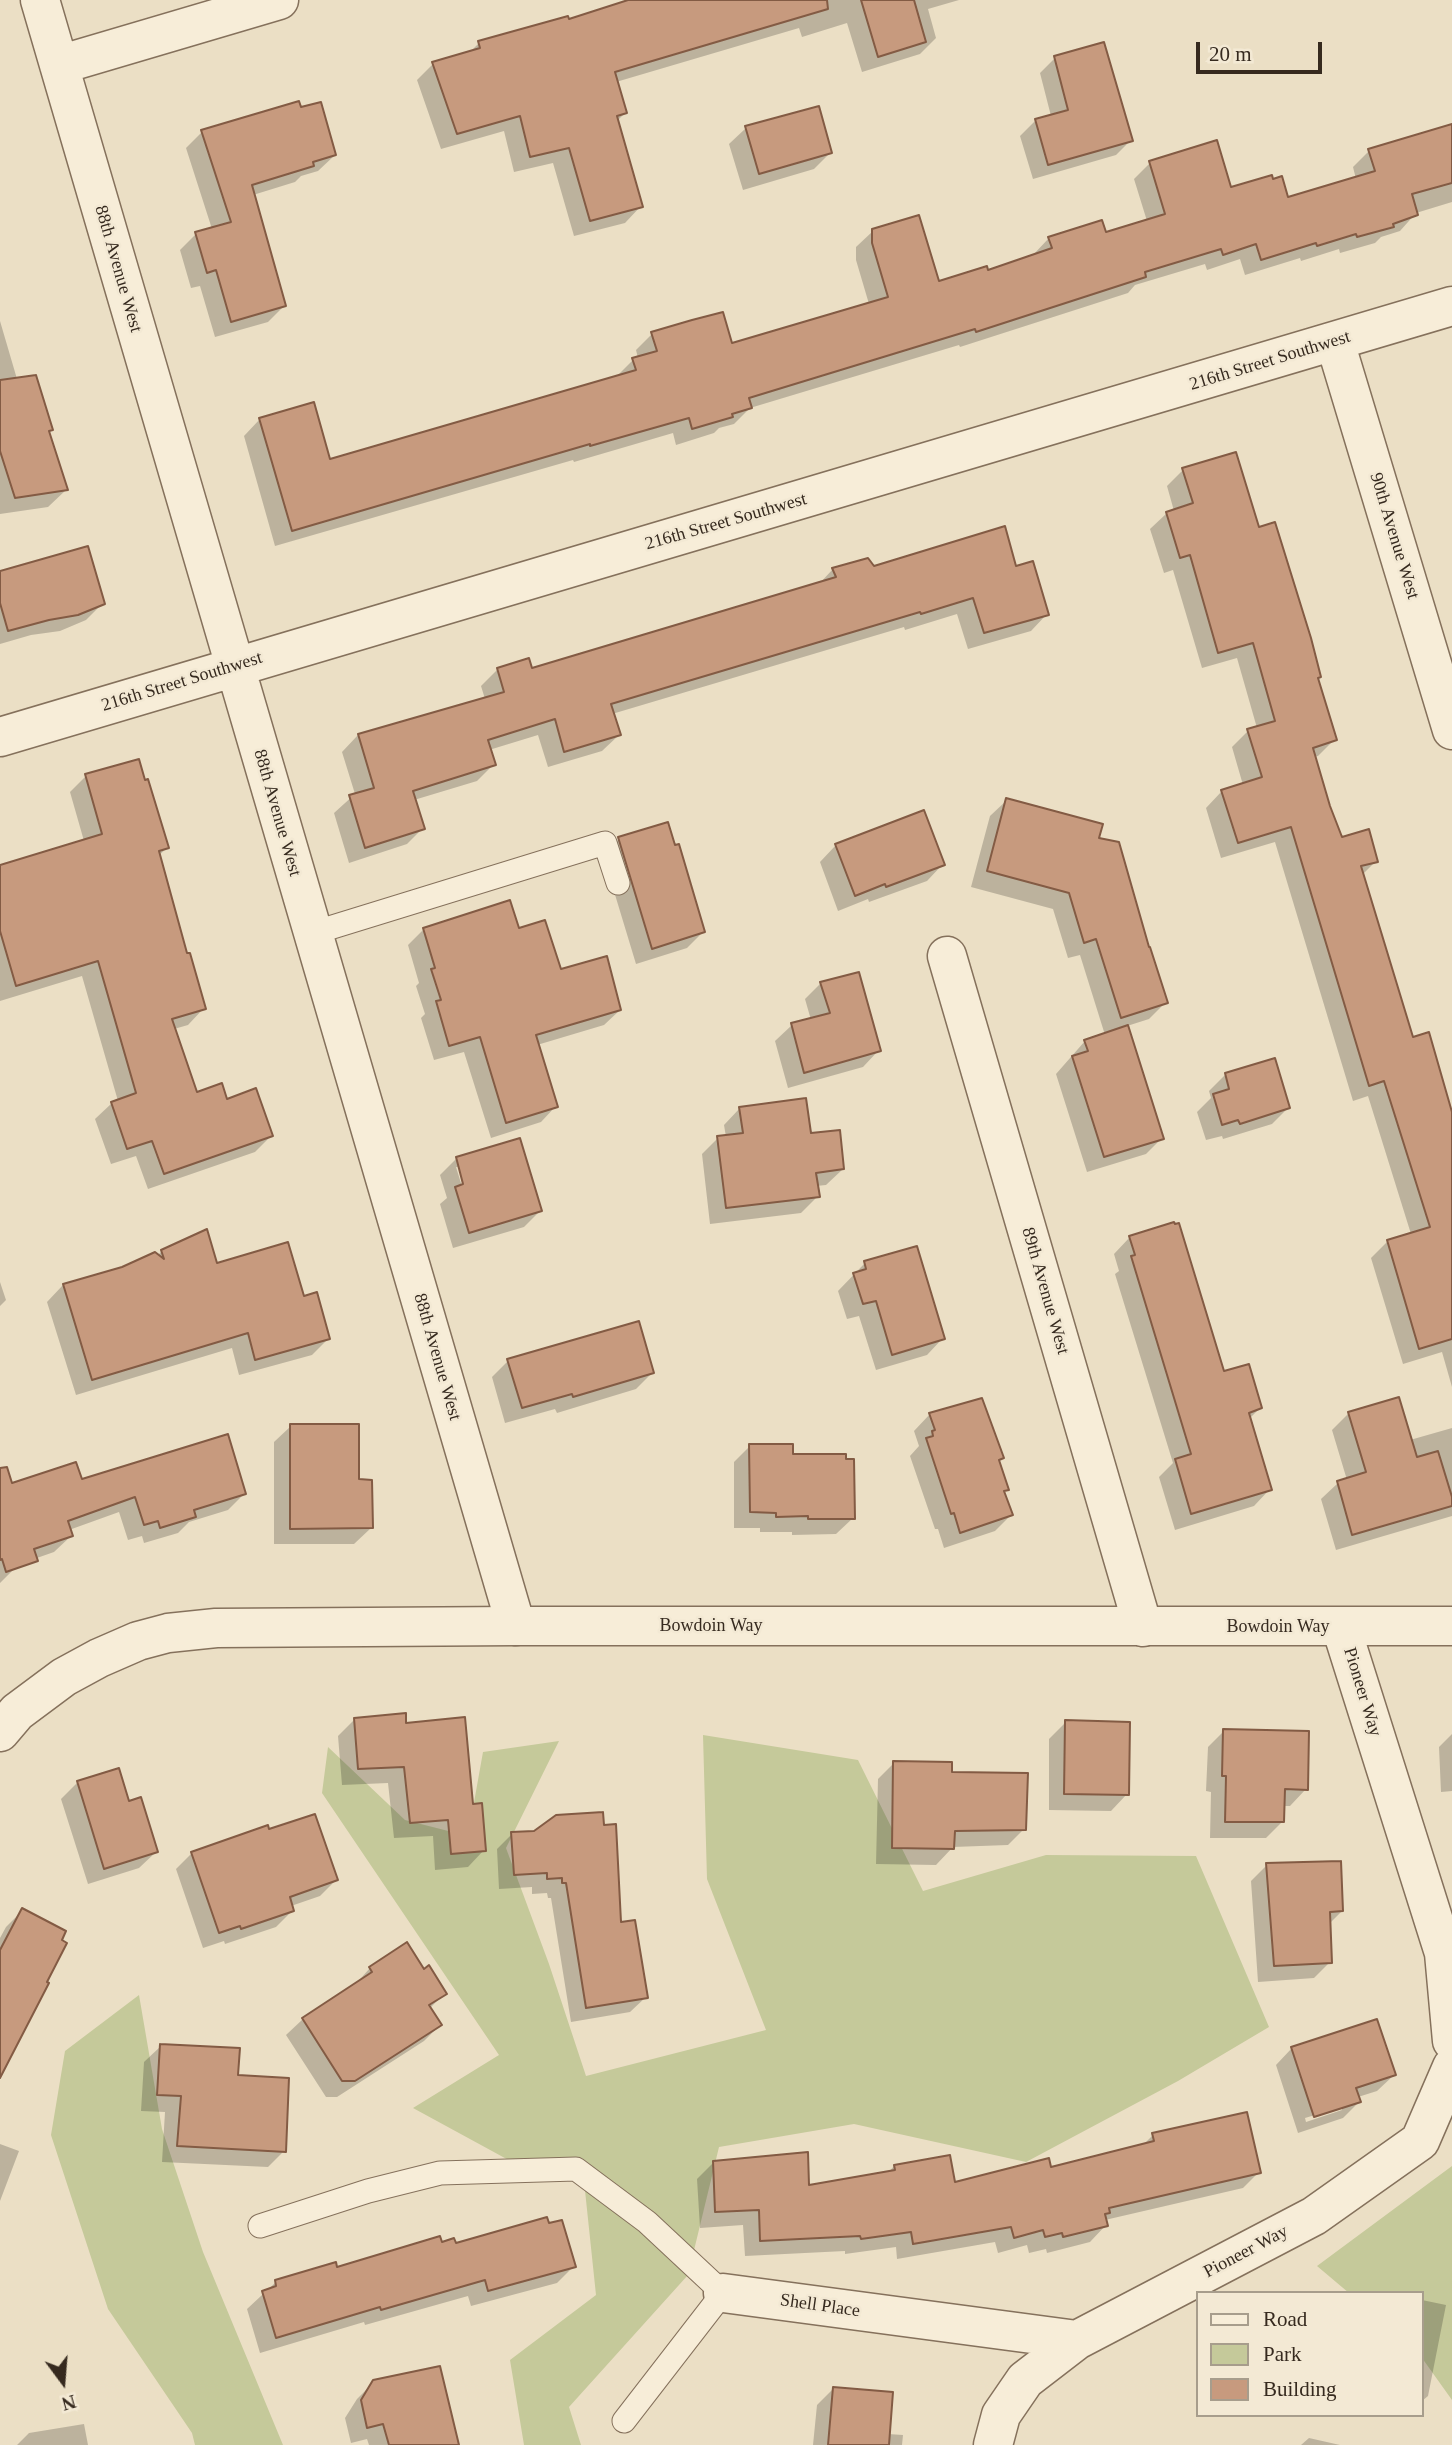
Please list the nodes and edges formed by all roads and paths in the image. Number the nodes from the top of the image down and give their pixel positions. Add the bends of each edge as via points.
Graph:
1 (40, 0) edge
2 (279, 0) edge
3 (59, 65) junction
4 (1452, 306) edge
5 (1335, 342) junction
6 (235, 667) junction
7 (1452, 730) edge
8 (0, 737) edge
9 (618, 883) dead end
10 (313, 933) junction
11 (947, 956) dead end
12 (516, 1626) junction
13 (1452, 1626) edge
14 (1143, 1627) junction
15 (1341, 1627) junction
16 (0, 1732) edge
17 (1452, 2041) edge
18 (1452, 2067) edge
19 (260, 2226) dead end
20 (723, 2293) junction
21 (1077, 2340) junction
22 (624, 2421) dead end
23 (993, 2445) edge

1 - 3 street, 88th Avenue West
2 - 3 street
3 - 6 street, 88th Avenue West
4 - 5 street, 216th Street Southwest
5 - 6 street, 216th Street Southwest
5 - 7 street, 90th Avenue West
6 - 8 street, 216th Street Southwest
6 - 10 street, 88th Avenue West
9 - 10 lane via 605,843
10 - 12 street, 88th Avenue West
11 - 14 street, 89th Avenue West
12 - 14 street, Bowdoin Way
12 - 16 street, Bowdoin Way via 229,1628 168,1633 138,1641 64,1677 17,1712
13 - 15 street, Bowdoin Way
14 - 15 street, Bowdoin Way
15 - 17 street, Pioneer Way via 1444,1953
18 - 21 street, Pioneer Way via 1420,2141 1314,2216
19 - 20 lane via 440,2173 576,2169 647,2222
20 - 21 street, Shell Place
20 - 22 lane
21 - 23 street, Pioneer Way via 1025,2380 1001,2415

